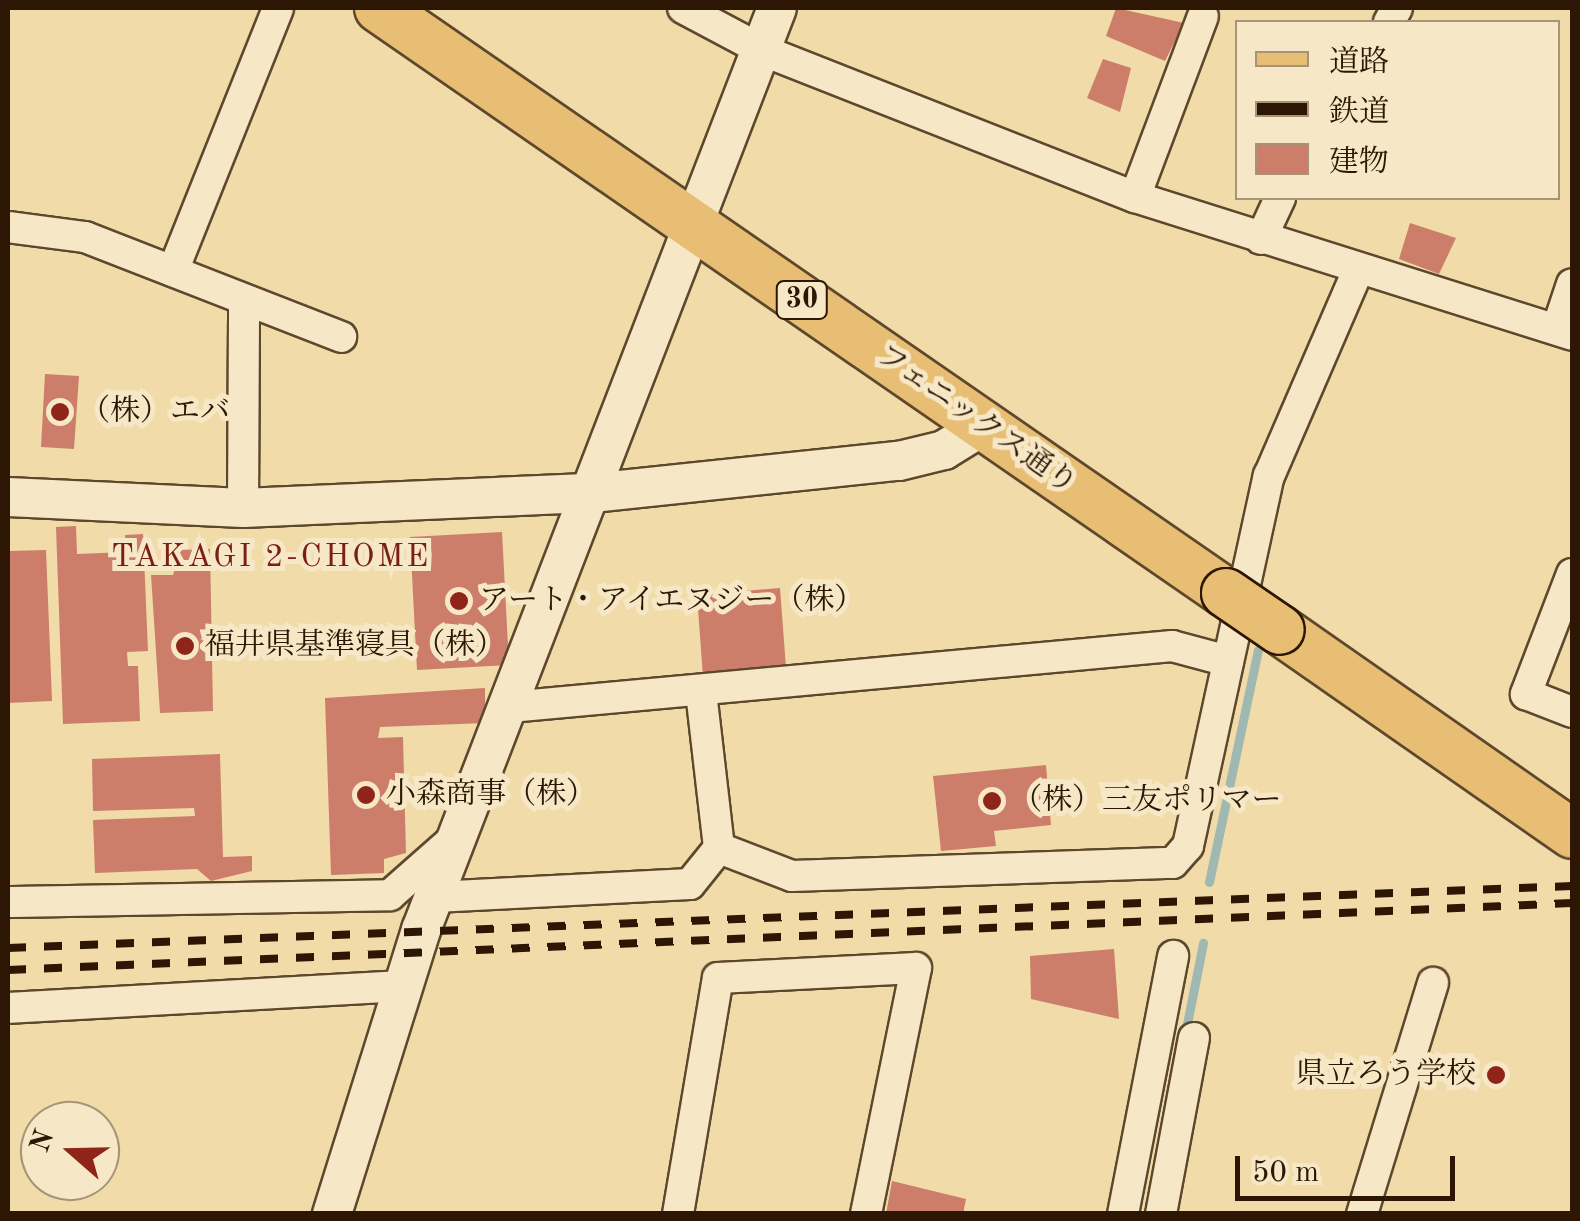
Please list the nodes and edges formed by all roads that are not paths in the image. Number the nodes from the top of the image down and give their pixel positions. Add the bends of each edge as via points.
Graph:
1 (278, 8) edge
2 (379, 8) edge
3 (683, 8) edge
4 (776, 8) edge
5 (1197, 10) edge
6 (764, 51) junction
7 (1135, 197) junction
8 (1279, 200) edge
9 (696, 227) junction
10 (8, 228) edge
11 (1262, 238) junction
12 (1358, 270) junction
13 (173, 271) junction
14 (1572, 284) edge
15 (244, 300) junction
16 (1565, 332) edge
17 (341, 337) dead end
18 (983, 426) junction
19 (592, 493) junction
20 (8, 497) edge
21 (243, 508) junction
22 (1572, 574) edge
23 (1228, 661) junction
24 (701, 692) junction
25 (510, 707) junction
26 (1572, 712) edge
27 (1569, 831) edge
28 (460, 834) junction
29 (720, 848) junction
30 (434, 896) junction
31 (8, 902) edge
32 (1173, 956) dead end
33 (1433, 984) dead end
34 (402, 986) junction
35 (8, 1008) edge
36 (1194, 1038) dead end
37 (332, 1214) edge
38 (678, 1214) edge
39 (866, 1214) edge
40 (1123, 1214) edge
41 (1161, 1214) edge
42 (1362, 1214) edge

1 - 13 street
2 - 9 main road, フェニックス通り / 30
3 - 6 street
4 - 6 street
5 - 7 street
6 - 7 street
6 - 9 street
7 - 11 street
8 - 11 street
9 - 18 main road, フェニックス通り / 30
9 - 19 street
10 - 13 street via 85,237
11 - 12 street
12 - 16 street
12 - 23 street via 1269,476
13 - 15 street
14 - 16 street
15 - 17 street
15 - 21 street
18 - 19 street via 944,450 899,461
18 - 27 main road, フェニックス通り / 30, bridge
19 - 21 street
19 - 25 street
20 - 21 street
22 - 26 street via 1526,694
23 - 24 street via 1172,646
23 - 29 street via 1188,846 1173,863 792,876
24 - 25 street
24 - 29 street
25 - 28 street
28 - 30 street
28 - 31 street via 390,895
29 - 30 street via 690,884
30 - 34 street
32 - 40 street
33 - 42 street
34 - 35 street
34 - 37 street
36 - 41 street
38 - 39 street via 718,978 916,968

